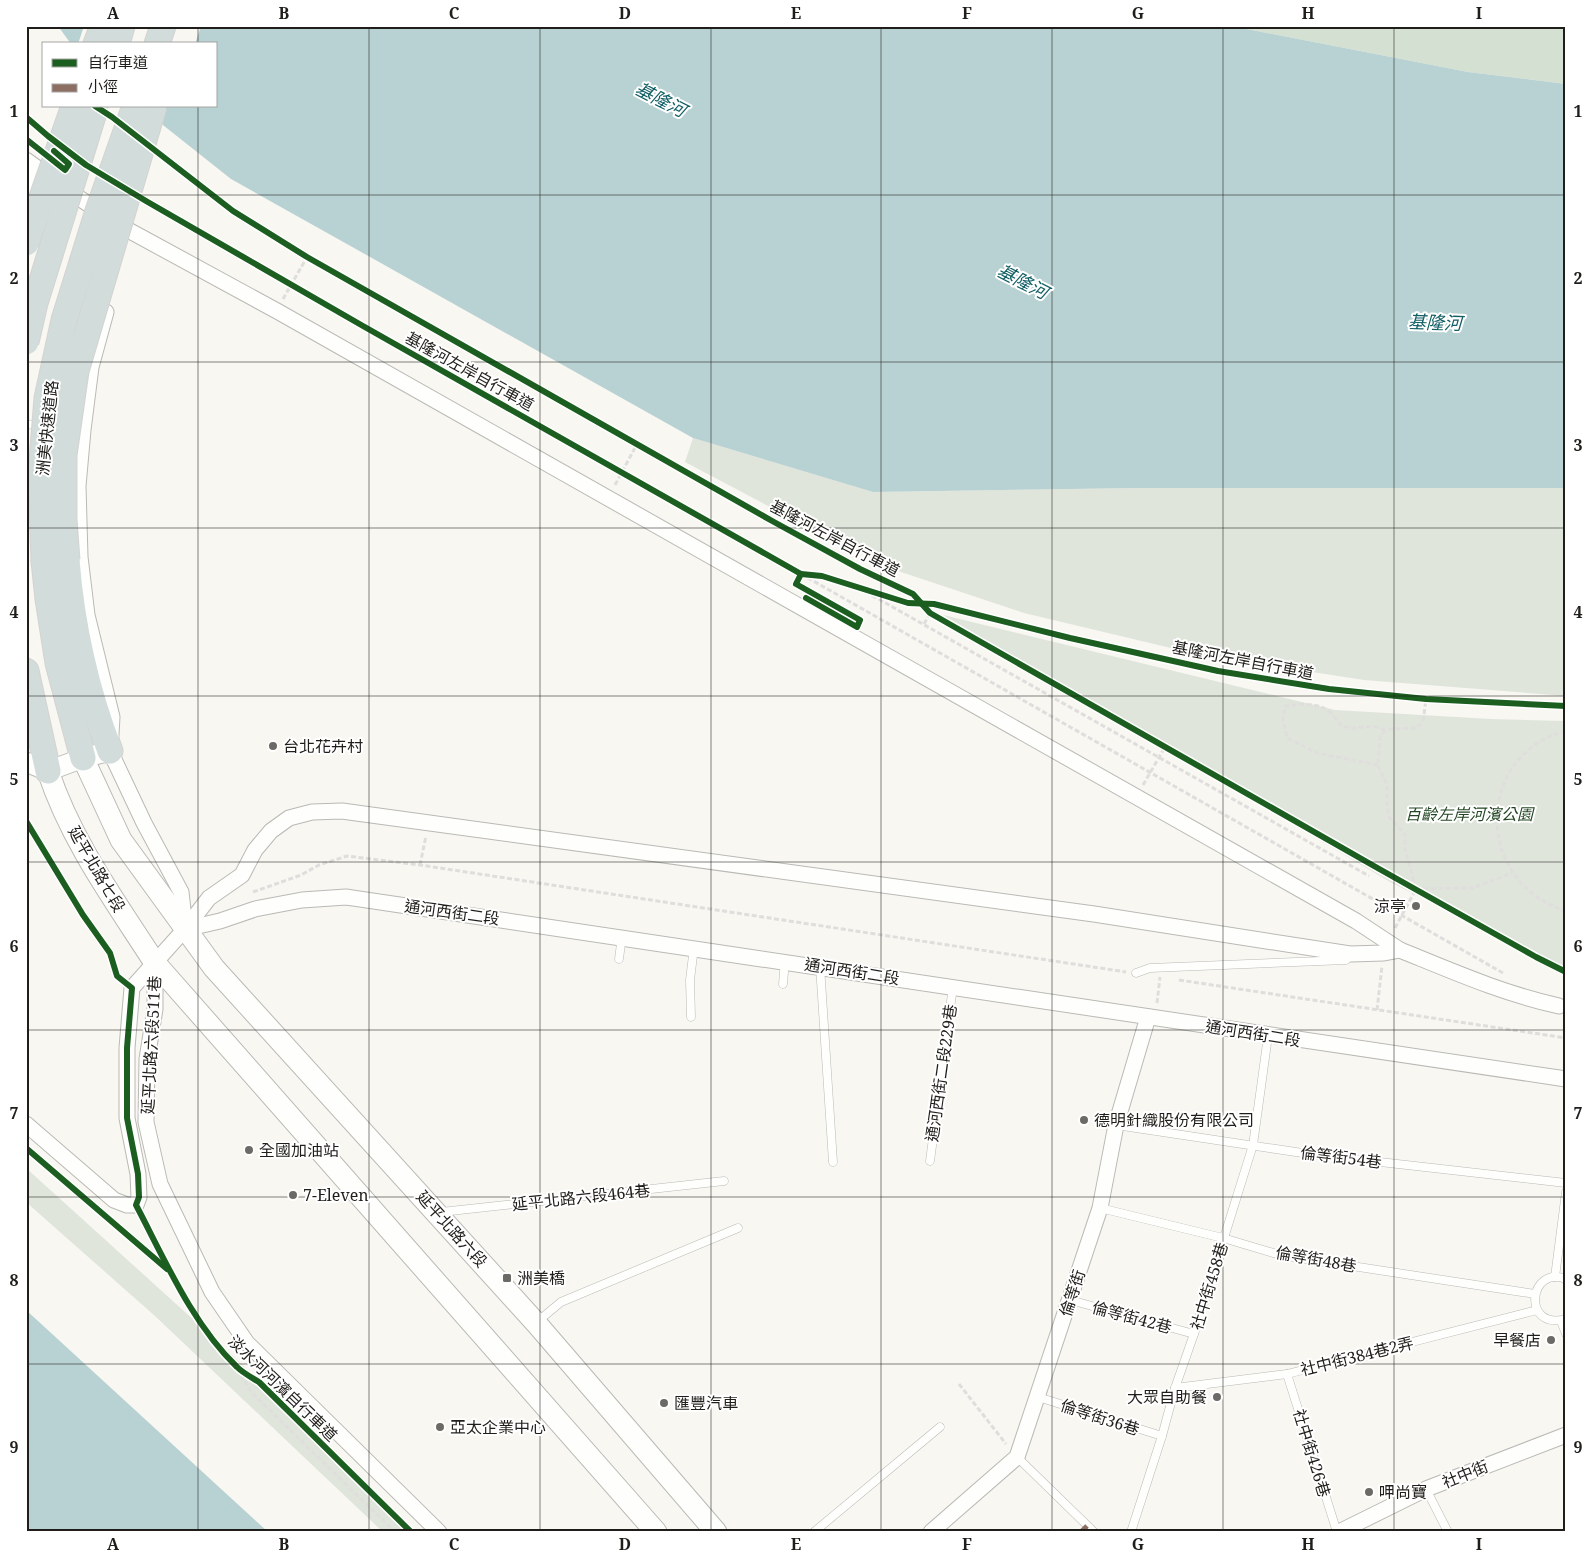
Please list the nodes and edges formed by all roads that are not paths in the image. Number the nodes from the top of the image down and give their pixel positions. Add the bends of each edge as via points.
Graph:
1 (103, 26) edge
2 (122, 26) edge
3 (163, 26) edge
4 (97, 42) edge
5 (117, 42) edge
6 (158, 42) edge
7 (73, 108) edge
8 (95, 108) edge
9 (134, 108) edge
10 (153, 108) edge
11 (30, 163) edge
12 (26, 190) edge
13 (130, 231) junction
14 (26, 243) edge
15 (26, 342) edge
16 (26, 424) edge
17 (54, 427) dead end
18 (64, 428) dead end
19 (83, 430) junction
20 (56, 561) junction
21 (26, 671) edge
22 (110, 751) junction
23 (83, 758) junction
24 (37, 767) edge
25 (186, 929) junction
26 (622, 936) junction
27 (694, 947) junction
28 (1400, 950) junction
29 (1350, 954) junction
30 (619, 959) dead end
31 (785, 960) junction
32 (155, 963) junction
33 (820, 966) junction
34 (1136, 973) road end
35 (783, 984) dead end
36 (953, 986) junction
37 (1563, 1007) edge
38 (1142, 1016) junction
39 (691, 1018) dead end
40 (1268, 1036) junction
41 (1566, 1080) edge
42 (26, 1124) edge
43 (1116, 1125) junction
44 (1254, 1145) junction
45 (930, 1161) dead end
46 (833, 1162) dead end
47 (724, 1181) dead end
48 (1566, 1184) edge
49 (1566, 1192) edge
50 (1100, 1208) junction
51 (437, 1212) junction
52 (738, 1228) dead end
53 (1223, 1238) junction
54 (1555, 1277) junction
55 (1566, 1279) edge
56 (1535, 1294) junction
57 (1070, 1300) junction
58 (1537, 1310) junction
59 (1564, 1320) edge
60 (536, 1323) junction
61 (1194, 1334) junction
62 (1566, 1334) edge
63 (1287, 1374) junction
64 (1174, 1388) junction
65 (1038, 1397) junction
66 (940, 1427) dead end
67 (1566, 1435) edge
68 (1162, 1436) junction
69 (1017, 1457) junction
70 (1426, 1489) junction
71 (439, 1532) edge
72 (656, 1532) edge
73 (716, 1532) edge
74 (814, 1532) edge
75 (931, 1532) edge
76 (1094, 1532) edge
77 (1131, 1532) edge
78 (1338, 1532) edge
79 (1448, 1532) edge

1 - 4 highway
2 - 5 highway
3 - 6 highway
7 - 14 highway, bridge
8 - 15 highway, bridge
9 - 20 highway, 洲美快速道路, bridge via 67,311 46,398 41,473
10 - 20 highway, bridge via 76,371 64,454 64,520
11 - 12 street
11 - 13 street
13 - 19 street via 91,367
13 - 28 street via 277,310 1348,916
16 - 17 lane
18 - 19 lane
19 - 22 street via 78,486 80,558 87,615 112,717
20 - 22 highway via 69,587 82,658 98,721
20 - 23 highway, 洲美快速道路 via 48,599 58,663
21 - 24 highway
22 - 23 street
22 - 25 street via 181,892
23 - 24 street
23 - 25 main road via 121,840
24 - 32 main road, 延平北路七段 via 55,793 87,858
25 - 26 street, 通河西街二段 via 255,909 302,900 346,897
25 - 29 street via 209,898 242,875 255,850 271,831 289,818 312,812 342,811 1075,911
25 - 32 street
25 - 51 main road, 延平北路六段 via 214,968
26 - 27 street, 通河西街二段
26 - 30 lane
27 - 31 street, 通河西街二段
27 - 39 lane via 690,980
28 - 29 street
28 - 37 street via 1488,986
29 - 34 lane via 1346,960 1150,968
31 - 33 street, 通河西街二段
31 - 35 lane
32 - 42 street via 132,988 127,1048 127,1118 140,1196 136,1205 114,1200
32 - 71 street, 延平北路六段511巷 via 156,1008 147,1059 146,1122 160,1184 212,1292 247,1344
32 - 72 main road
33 - 36 street, 通河西街二段
33 - 46 lane
36 - 38 street, 通河西街二段
36 - 45 lane, 通河西街二段229巷
38 - 40 street, 通河西街二段
38 - 43 street, 倫等街
40 - 41 street, 通河西街二段
40 - 44 lane, 社中街458巷
43 - 44 lane, 倫等街54巷
43 - 50 street, 倫等街
44 - 48 lane, 倫等街54巷
44 - 53 lane, 社中街458巷
47 - 51 lane, 延平北路六段464巷
49 - 54 lane
50 - 53 lane, 倫等街48巷
50 - 57 street, 倫等街
51 - 60 main road, 延平北路六段
52 - 60 lane via 561,1302
53 - 56 lane, 倫等街48巷 via 1280,1255
53 - 61 lane, 社中街458巷
54 - 55 lane
54 - 56 lane via 1542,1282
56 - 58 lane
57 - 61 lane, 倫等街42巷
57 - 65 street, 倫等街
58 - 59 lane via 1551,1321
58 - 63 lane, 社中街384巷2弄
59 - 62 lane
60 - 73 main road, 延平北路六段
61 - 64 lane, 社中街458巷
63 - 64 lane, 社中街384巷2弄
63 - 78 lane, 社中街426巷
64 - 68 lane, 社中街458巷
65 - 68 lane, 倫等街36巷
65 - 69 street, 倫等街
66 - 74 lane
67 - 70 street, 社中街
68 - 77 lane, 社中街458巷
69 - 75 street, 倫等街
69 - 76 lane
70 - 78 street, 社中街
70 - 79 lane

